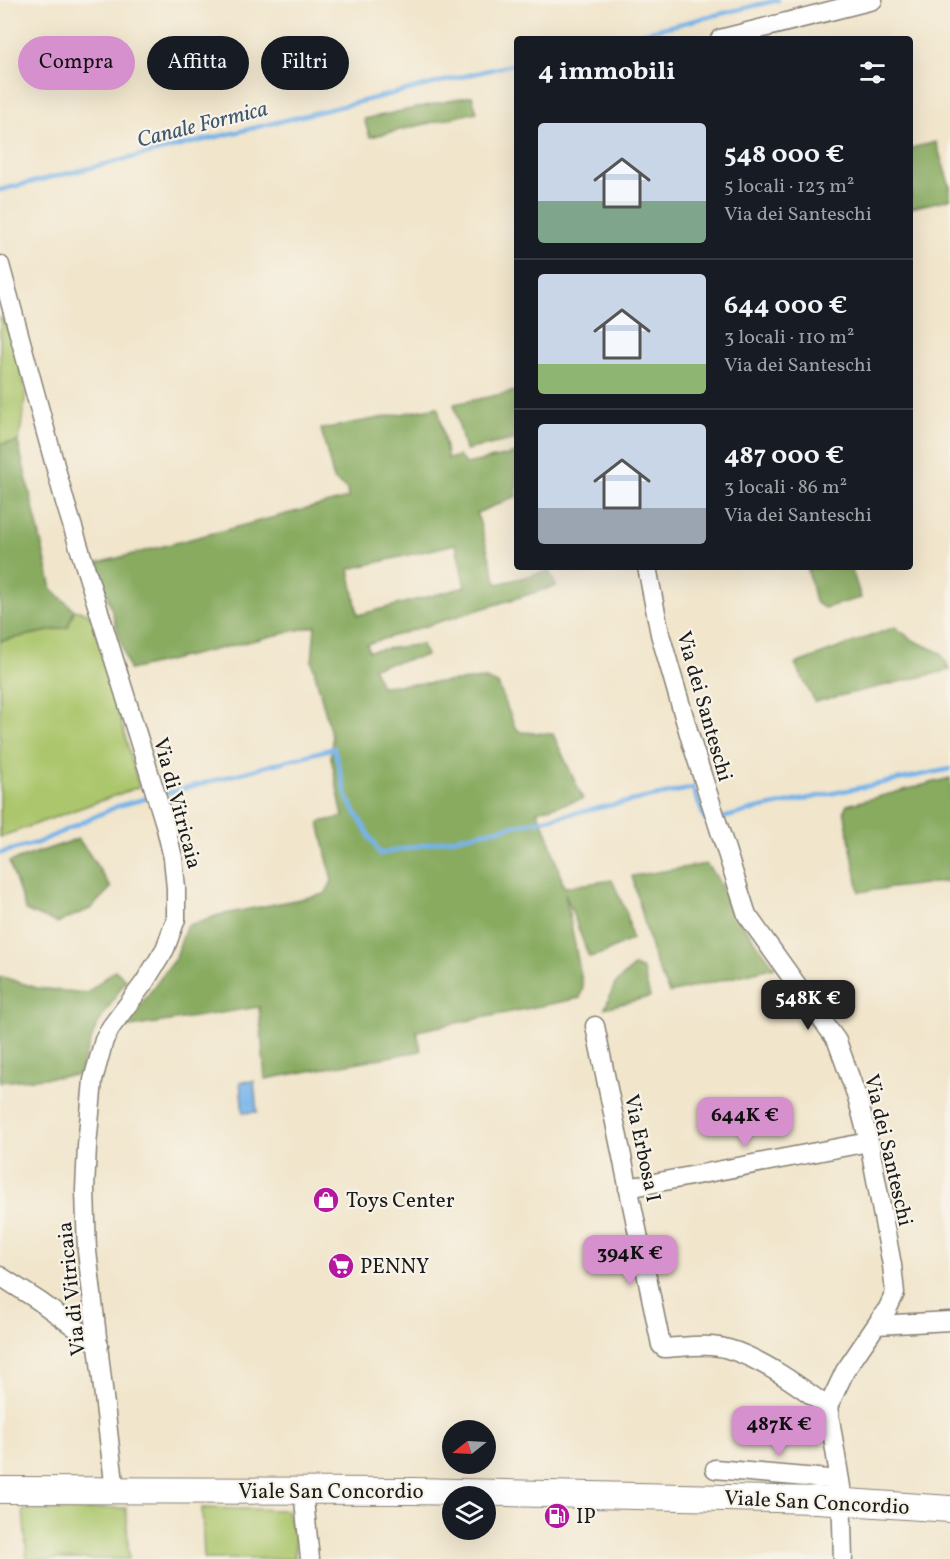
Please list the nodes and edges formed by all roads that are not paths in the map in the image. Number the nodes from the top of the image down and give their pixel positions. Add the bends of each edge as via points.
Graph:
1 (873, 0) edge
2 (732, 36) edge
3 (0, 265) edge
4 (647, 570) edge
5 (595, 1026) dead end
6 (869, 1142) junction
7 (628, 1188) junction
8 (0, 1276) edge
9 (950, 1322) edge
10 (878, 1325) junction
11 (99, 1345) junction
12 (828, 1407) junction
13 (715, 1469) dead end
14 (0, 1490) edge
15 (303, 1490) junction
16 (115, 1491) junction
17 (841, 1491) junction
18 (950, 1509) edge
19 (310, 1559) edge
20 (843, 1559) edge

1 - 2 street
3 - 11 street, Via di Vitricaia via 65,502 160,809 173,858 176,888 176,919 160,958 111,1027 93,1080 85,1194 87,1251
4 - 6 street, Via dei Santeschi via 682,711 747,915 837,1041 858,1097
5 - 7 street, Via Erbosa I
6 - 7 street
6 - 10 street, Via dei Santeschi via 895,1293
7 - 12 street, Via Erbosa I via 661,1345 728,1349 799,1386
8 - 11 street
9 - 10 street
10 - 12 street, Via dei Santeschi via 845,1371
11 - 16 street, Via di Vitricaia
12 - 17 street
13 - 17 street
14 - 16 main road, Viale San Concordio
15 - 16 main road, Viale San Concordio
15 - 17 main road, Viale San Concordio
15 - 19 street
17 - 18 main road, Viale San Concordio
17 - 20 street

